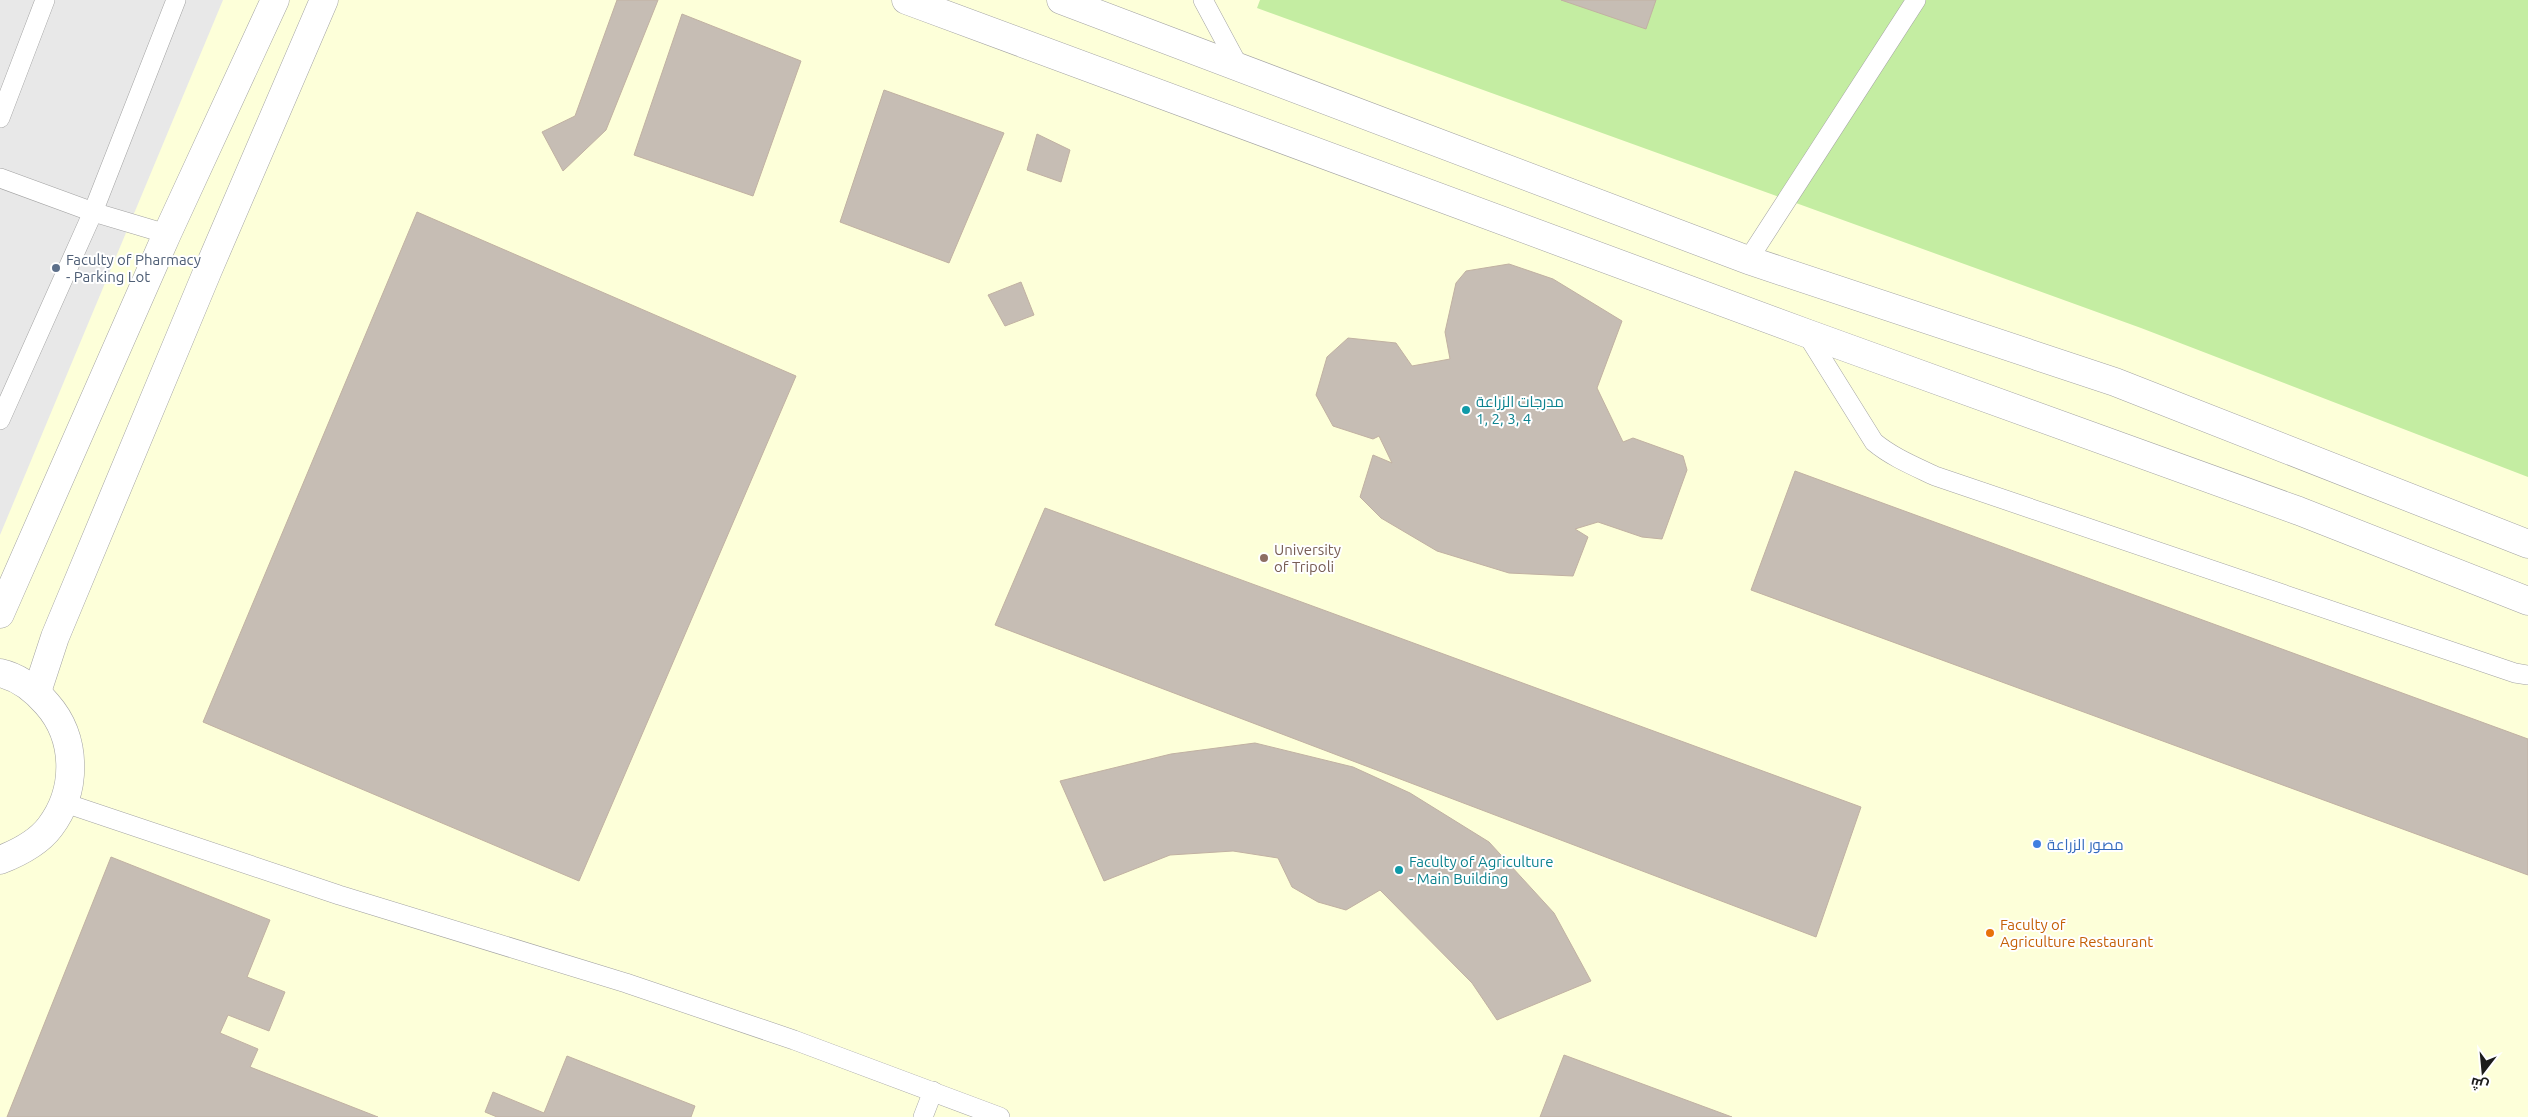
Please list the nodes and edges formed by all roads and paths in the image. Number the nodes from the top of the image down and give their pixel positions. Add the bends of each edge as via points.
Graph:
1 (45, 0) edge
2 (176, 0) edge
3 (275, 0) edge
4 (324, 0) edge
5 (906, 0) edge
6 (1061, 0) edge
7 (1203, 0) edge
8 (1916, 0) edge
9 (1239, 67) junction
10 (0, 118) edge
11 (0, 178) edge
12 (93, 212) junction
13 (167, 234) junction
14 (1748, 260) junction
15 (1806, 333) junction
16 (0, 420) edge
17 (2528, 544) edge
18 (2528, 601) edge
19 (0, 614) edge
20 (0, 673) edge
21 (2528, 675) edge
22 (37, 692) junction
23 (65, 803) junction
24 (0, 860) edge
25 (934, 1091) junction
26 (923, 1117) edge
27 (1000, 1117) edge

1 - 10 lane
2 - 12 lane
3 - 13 street
4 - 22 street via 62,619
5 - 15 street
6 - 9 street
7 - 9 lane
8 - 14 lane
9 - 14 street
11 - 12 lane
12 - 13 lane
12 - 16 lane
13 - 19 street
14 - 17 street via 2115,382
15 - 18 street via 2299,511
15 - 21 lane via 1874,442 1908,464 2397,634
20 - 22 street
22 - 23 street via 57,715 68,743 71,773
23 - 24 street via 50,828 28,847
23 - 25 lane via 339,895 626,983
25 - 26 lane
25 - 27 lane

